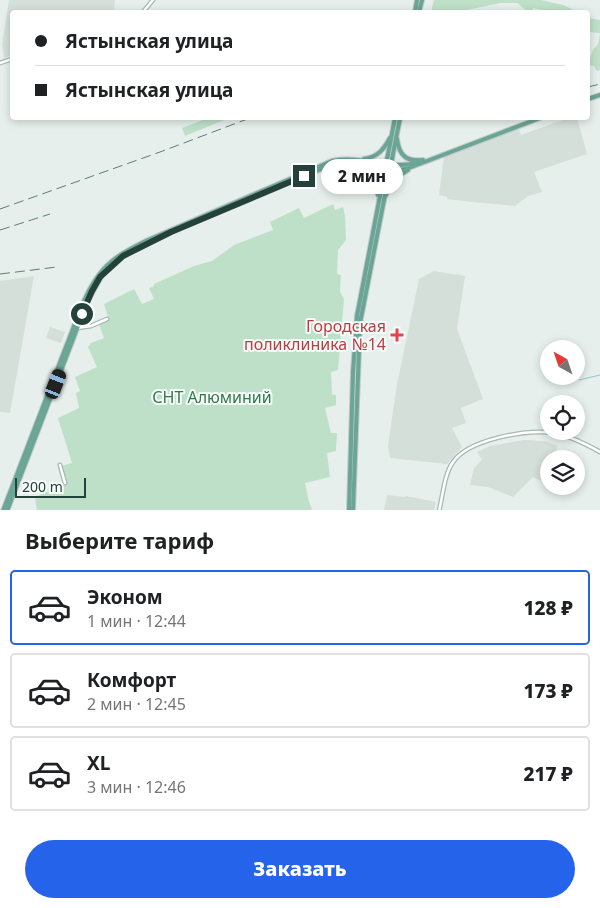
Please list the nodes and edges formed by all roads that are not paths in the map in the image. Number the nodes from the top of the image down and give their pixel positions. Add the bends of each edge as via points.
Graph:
1 (153, 0) edge
2 (145, 10) edge
3 (396, 120) edge
4 (399, 120) edge
5 (535, 120) edge
6 (394, 133) junction
7 (356, 159) junction
8 (428, 160) junction
9 (326, 167) junction
10 (387, 167) junction
11 (381, 200) junction
12 (107, 320) dead end
13 (77, 328) junction
14 (600, 452) edge
15 (60, 465) dead end
16 (65, 483) dead end
17 (5, 510) edge
18 (348, 510) edge
19 (353, 510) edge
20 (439, 510) edge

1 - 2 street
3 - 6 main road
4 - 6 main road
5 - 8 main road
6 - 7 main road via 378,155
6 - 8 main road via 398,150 407,159
6 - 10 main road
7 - 10 main road
7 - 17 main road via 323,163 176,227 128,250 103,270 84,301
8 - 10 main road
8 - 11 main road via 395,177
9 - 10 main road via 347,164
9 - 11 main road via 348,168 361,173 376,187
9 - 13 main road via 171,232 123,256 100,278
10 - 11 main road
11 - 18 main road via 357,316
11 - 19 main road via 360,323
12 - 13 street
13 - 17 main road
14 - 20 street via 571,438 542,432 500,437 476,444 463,451 451,465
15 - 16 street

